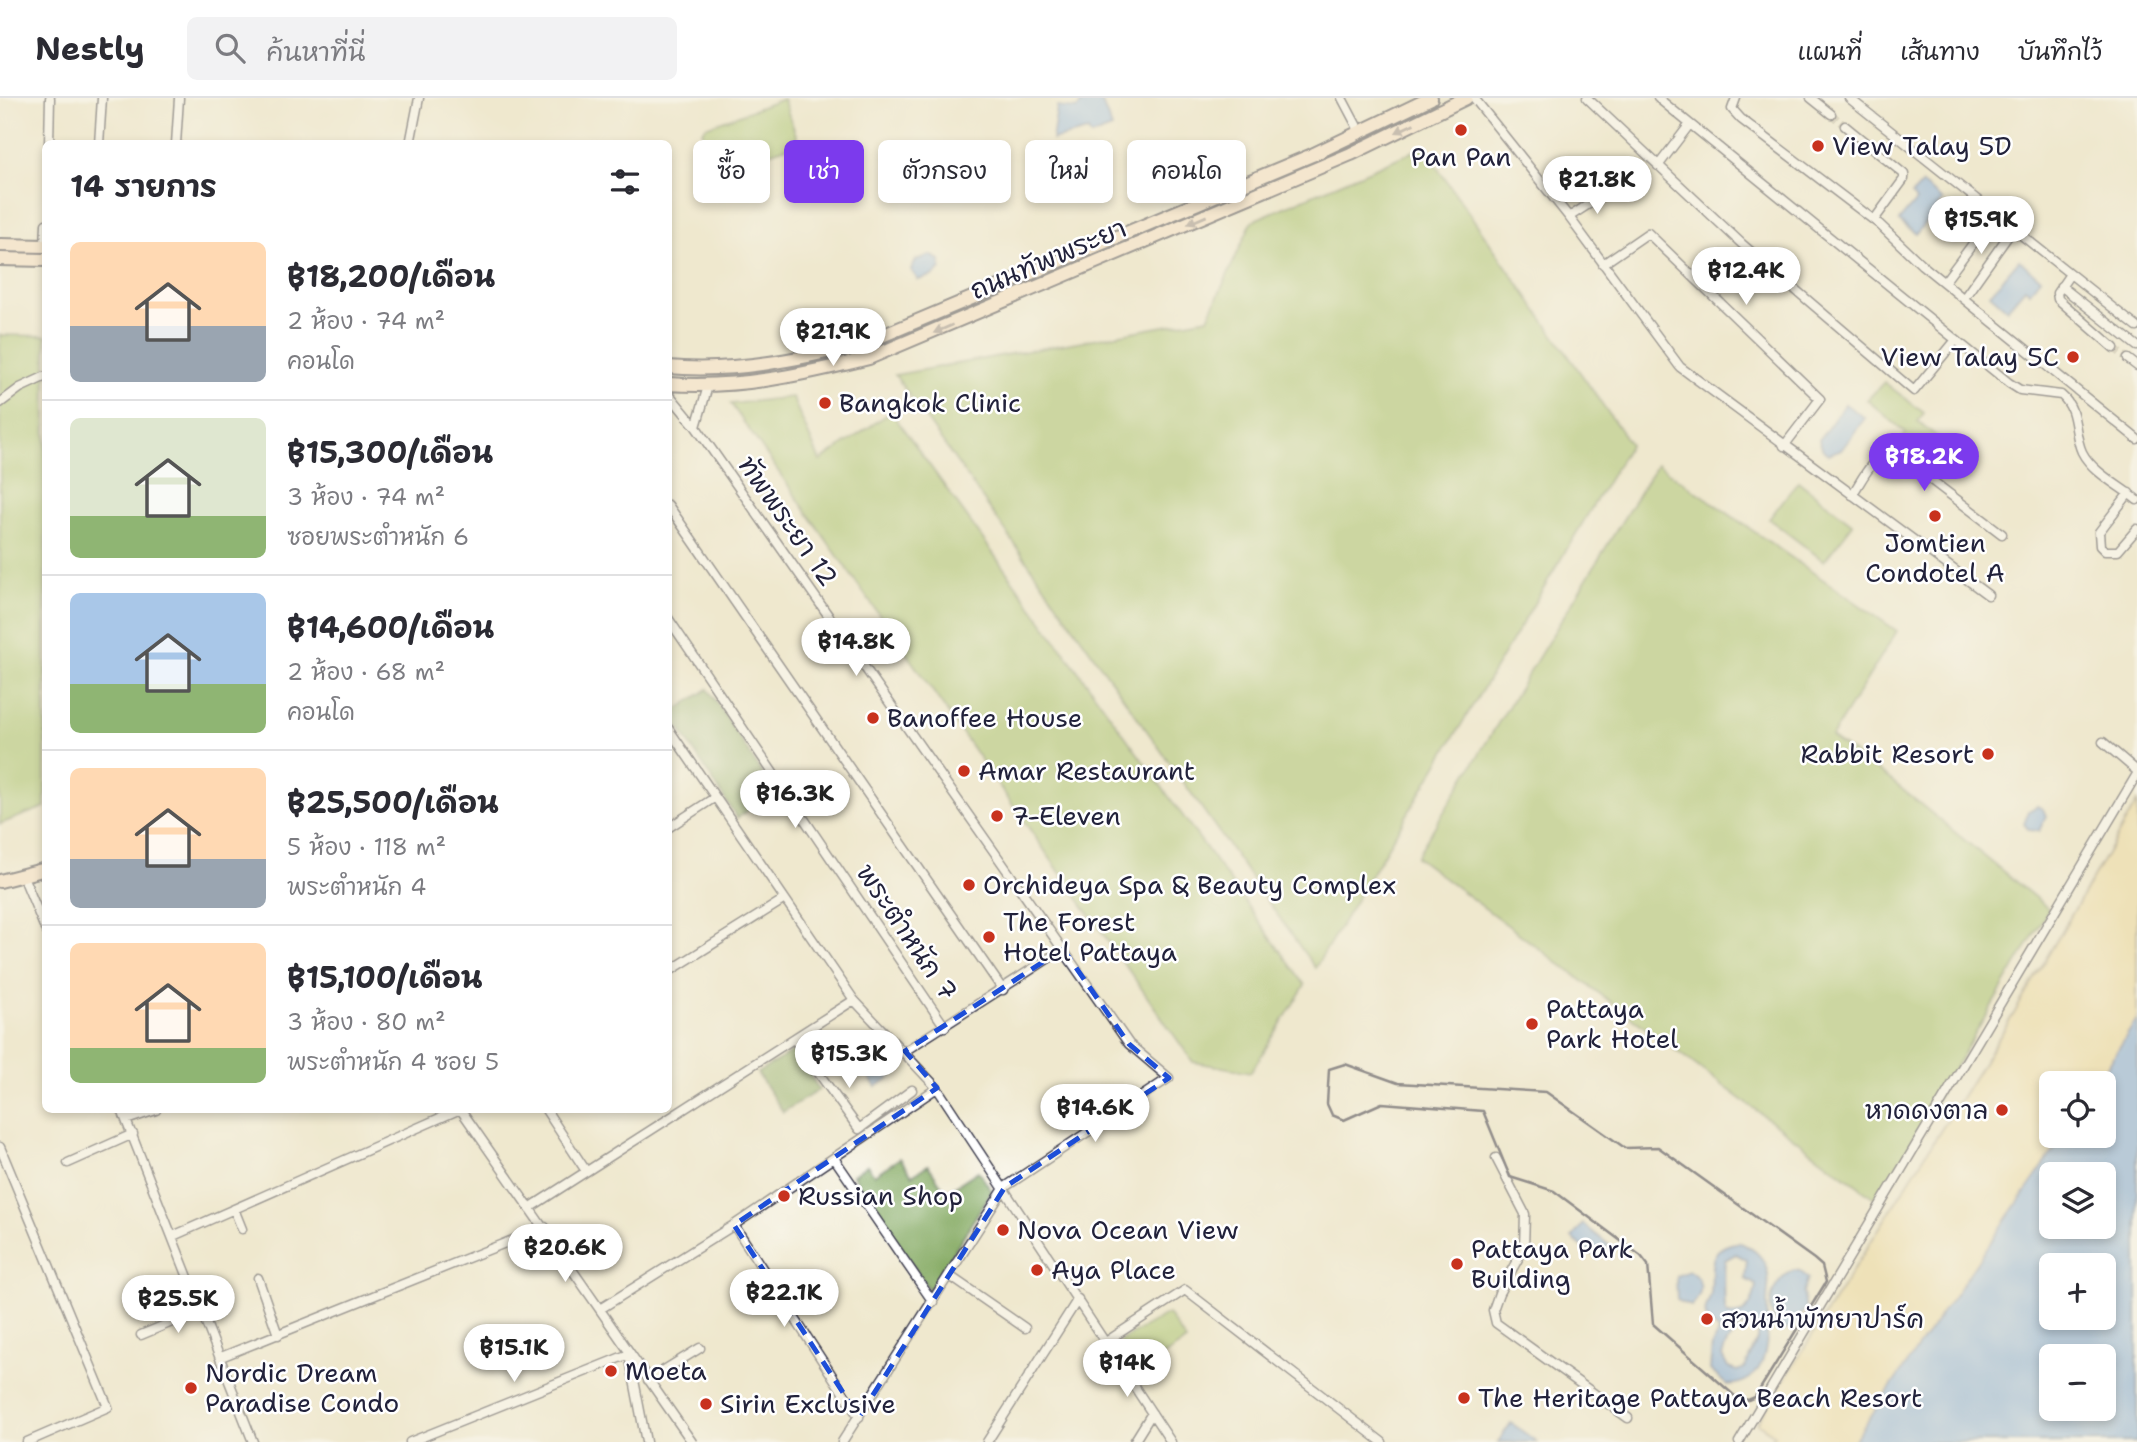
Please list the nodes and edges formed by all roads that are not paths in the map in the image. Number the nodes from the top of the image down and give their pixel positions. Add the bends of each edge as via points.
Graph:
1 (50, 98) edge
2 (102, 98) edge
3 (179, 98) edge
4 (419, 98) edge
5 (1342, 98) edge
6 (1430, 98) edge
7 (1466, 98) edge
8 (1474, 98) edge
9 (1587, 98) edge
10 (1658, 98) edge
11 (1736, 98) edge
12 (1811, 98) edge
13 (1849, 98) edge
14 (1831, 114) tunnel mouth
15 (1690, 124) junction
16 (1845, 126) tunnel mouth
17 (1360, 132) junction
18 (49, 140) edge
19 (99, 140) edge
20 (176, 140) edge
21 (411, 140) edge
22 (1658, 166) junction
23 (1609, 191) dead end
24 (1995, 214) junction
25 (1569, 217) junction
26 (1874, 220) junction
27 (2013, 229) junction
28 (0, 246) edge
29 (42, 246) edge
30 (0, 259) edge
31 (42, 260) edge
32 (1603, 264) junction
33 (2070, 274) junction
34 (1944, 281) junction
35 (1011, 284) junction
36 (2061, 286) junction
37 (1017, 298) junction
38 (1964, 298) junction
39 (2137, 327) edge
40 (1955, 341) junction
41 (2137, 346) edge
42 (2115, 348) tunnel mouth
43 (798, 359) junction
44 (2128, 359) tunnel mouth
45 (780, 361) junction
46 (2137, 366) edge
47 (672, 367) edge
48 (801, 375) junction
49 (42, 376) edge
50 (783, 378) junction
51 (672, 384) edge
52 (708, 386) junction
53 (672, 398) edge
54 (0, 403) edge
55 (696, 427) junction
56 (2137, 439) edge
57 (1784, 446) junction
58 (2129, 493) junction
59 (1852, 495) junction
60 (2137, 499) edge
61 (672, 511) edge
62 (2137, 529) edge
63 (2002, 534) dead end
64 (1988, 596) dead end
65 (672, 624) edge
66 (672, 734) edge
67 (2103, 742) dead end
68 (2137, 772) edge
69 (714, 798) junction
70 (672, 825) edge
71 (42, 870) edge
72 (23, 876) junction
73 (0, 881) edge
74 (783, 900) junction
75 (42, 921) edge
76 (1063, 948) junction
77 (672, 969) edge
78 (1003, 990) junction
79 (854, 1000) junction
80 (945, 1027) junction
81 (794, 1039) junction
82 (905, 1051) junction
83 (937, 1088) junction
84 (912, 1090) dead end
85 (124, 1113) edge
86 (147, 1113) edge
87 (453, 1113) edge
88 (462, 1113) edge
89 (548, 1113) edge
90 (127, 1120) junction
91 (132, 1134) junction
92 (0, 1147) edge
93 (834, 1158) junction
94 (1496, 1158) dead end
95 (68, 1163) dead end
96 (586, 1171) junction
97 (1005, 1187) junction
98 (531, 1207) junction
99 (234, 1209) junction
100 (734, 1226) junction
101 (545, 1227) junction
102 (242, 1229) dead end
103 (173, 1236) junction
104 (950, 1276) junction
105 (258, 1278) dead end
106 (1077, 1299) junction
107 (933, 1302) junction
108 (203, 1309) junction
109 (600, 1309) junction
110 (1025, 1328) dead end
111 (141, 1335) dead end
112 (278, 1335) junction
113 (1107, 1341) junction
114 (700, 1348) dead end
115 (629, 1353) junction
116 (221, 1357) junction
117 (648, 1380) junction
118 (1152, 1413) junction
119 (859, 1417) junction
120 (1628, 1418) dead end
121 (27, 1442) edge
122 (253, 1442) edge
123 (410, 1442) edge
124 (646, 1442) edge
125 (692, 1442) edge
126 (842, 1442) edge
127 (987, 1442) edge
128 (1133, 1442) edge
129 (1171, 1442) edge
130 (1382, 1442) edge
131 (1739, 1442) edge

1 - 18 street
2 - 19 street
3 - 20 street
4 - 21 street
5 - 17 street
6 - 17 main road, ถนนทัพพระยา
7 -> 37 main road, ถนนทัพพระยา via 1351,154
8 - 25 street
9 - 22 street
10 - 15 street
11 - 26 street via 1732,109 1741,119
12 - 14 street
13 - 24 street
15 - 22 street
15 - 40 street
16 - 26 street via 1904,174
17 - 35 main road, ถนนทัพพระยา
22 - 40 street via 1914,391
23 - 25 street
24 - 27 street
24 - 34 street
25 - 32 street
26 - 34 street
27 - 33 street
27 - 38 street
28 - 29 main road
30 - 31 main road
32 - 57 street via 1679,368
32 - 57 street via 1648,233 1820,399
33 - 36 street
33 - 39 street
34 - 38 street
35 - 37 main road
35 - 43 main road, ถนนทัพพระยา via 865,343
36 - 41 street
36 - 42 street via 2056,295 2060,302
37 -> 48 main road, ถนนทัพพระยา via 869,358
38 - 56 street
40 - 58 street via 2020,390 2061,395 2073,414 2086,457
43 - 45 main road, ถนนทัพพระยา
43 - 48 main road
44 - 46 street
45 - 47 main road, ถนนทัพพระยา via 709,371
45 - 50 main road
48 - 50 main road, ถนนทัพพระยา
49 - 54 street
50 - 52 main road, ถนนทัพพระยา
51 - 52 main road, ถนนทัพพระยา
52 - 55 street
53 - 55 street, ทัพพระยา 12
55 - 76 street, ทัพพระยา 12
57 - 59 street
58 - 60 street
58 - 62 street via 2099,532 2100,546 2118,551
59 - 63 street via 1875,462 1894,451
59 - 64 street
61 - 78 street
65 - 80 street, พระตำหนัก 7
66 - 69 street
67 - 68 street
68 - 131 street
69 - 70 street
69 - 74 street
71 - 72 main road
72 - 73 main road
72 - 75 street
74 - 77 street
74 - 79 street
76 - 78 street
76 - 97 street, ทัพพระยา 12 via 1129,1044 1169,1078
78 - 80 street
79 - 81 street
79 - 82 street
80 - 82 street
81 - 84 street via 859,1129
81 - 96 street
82 - 83 street
83 - 93 street
83 - 97 street
85 - 90 street
86 - 90 street
87 - 99 street
88 - 98 street
89 - 96 street
90 - 91 street
91 - 95 street
91 - 103 street
92 - 121 street via 108,1407
93 - 100 street
93 - 107 street
94 - 120 street via 1525,1214 1524,1248 1499,1293 1493,1310 1496,1323
96 - 98 street
97 - 104 street
97 - 106 street
98 - 101 street
99 - 102 street
99 - 103 street
100 - 109 street
100 - 119 street
101 - 109 street
101 - 112 street
103 - 108 street
104 - 107 street
104 - 110 street
105 - 112 street
106 - 113 street
106 - 127 street
107 - 119 street
108 - 111 street
108 - 116 street
109 - 115 street
112 - 116 street
113 - 118 street
113 - 130 street via 1185,1290
114 - 117 street
115 - 117 street
115 - 123 street
115 - 124 street
116 - 122 street
117 - 125 street
118 - 128 street
118 - 129 street
119 - 126 street

